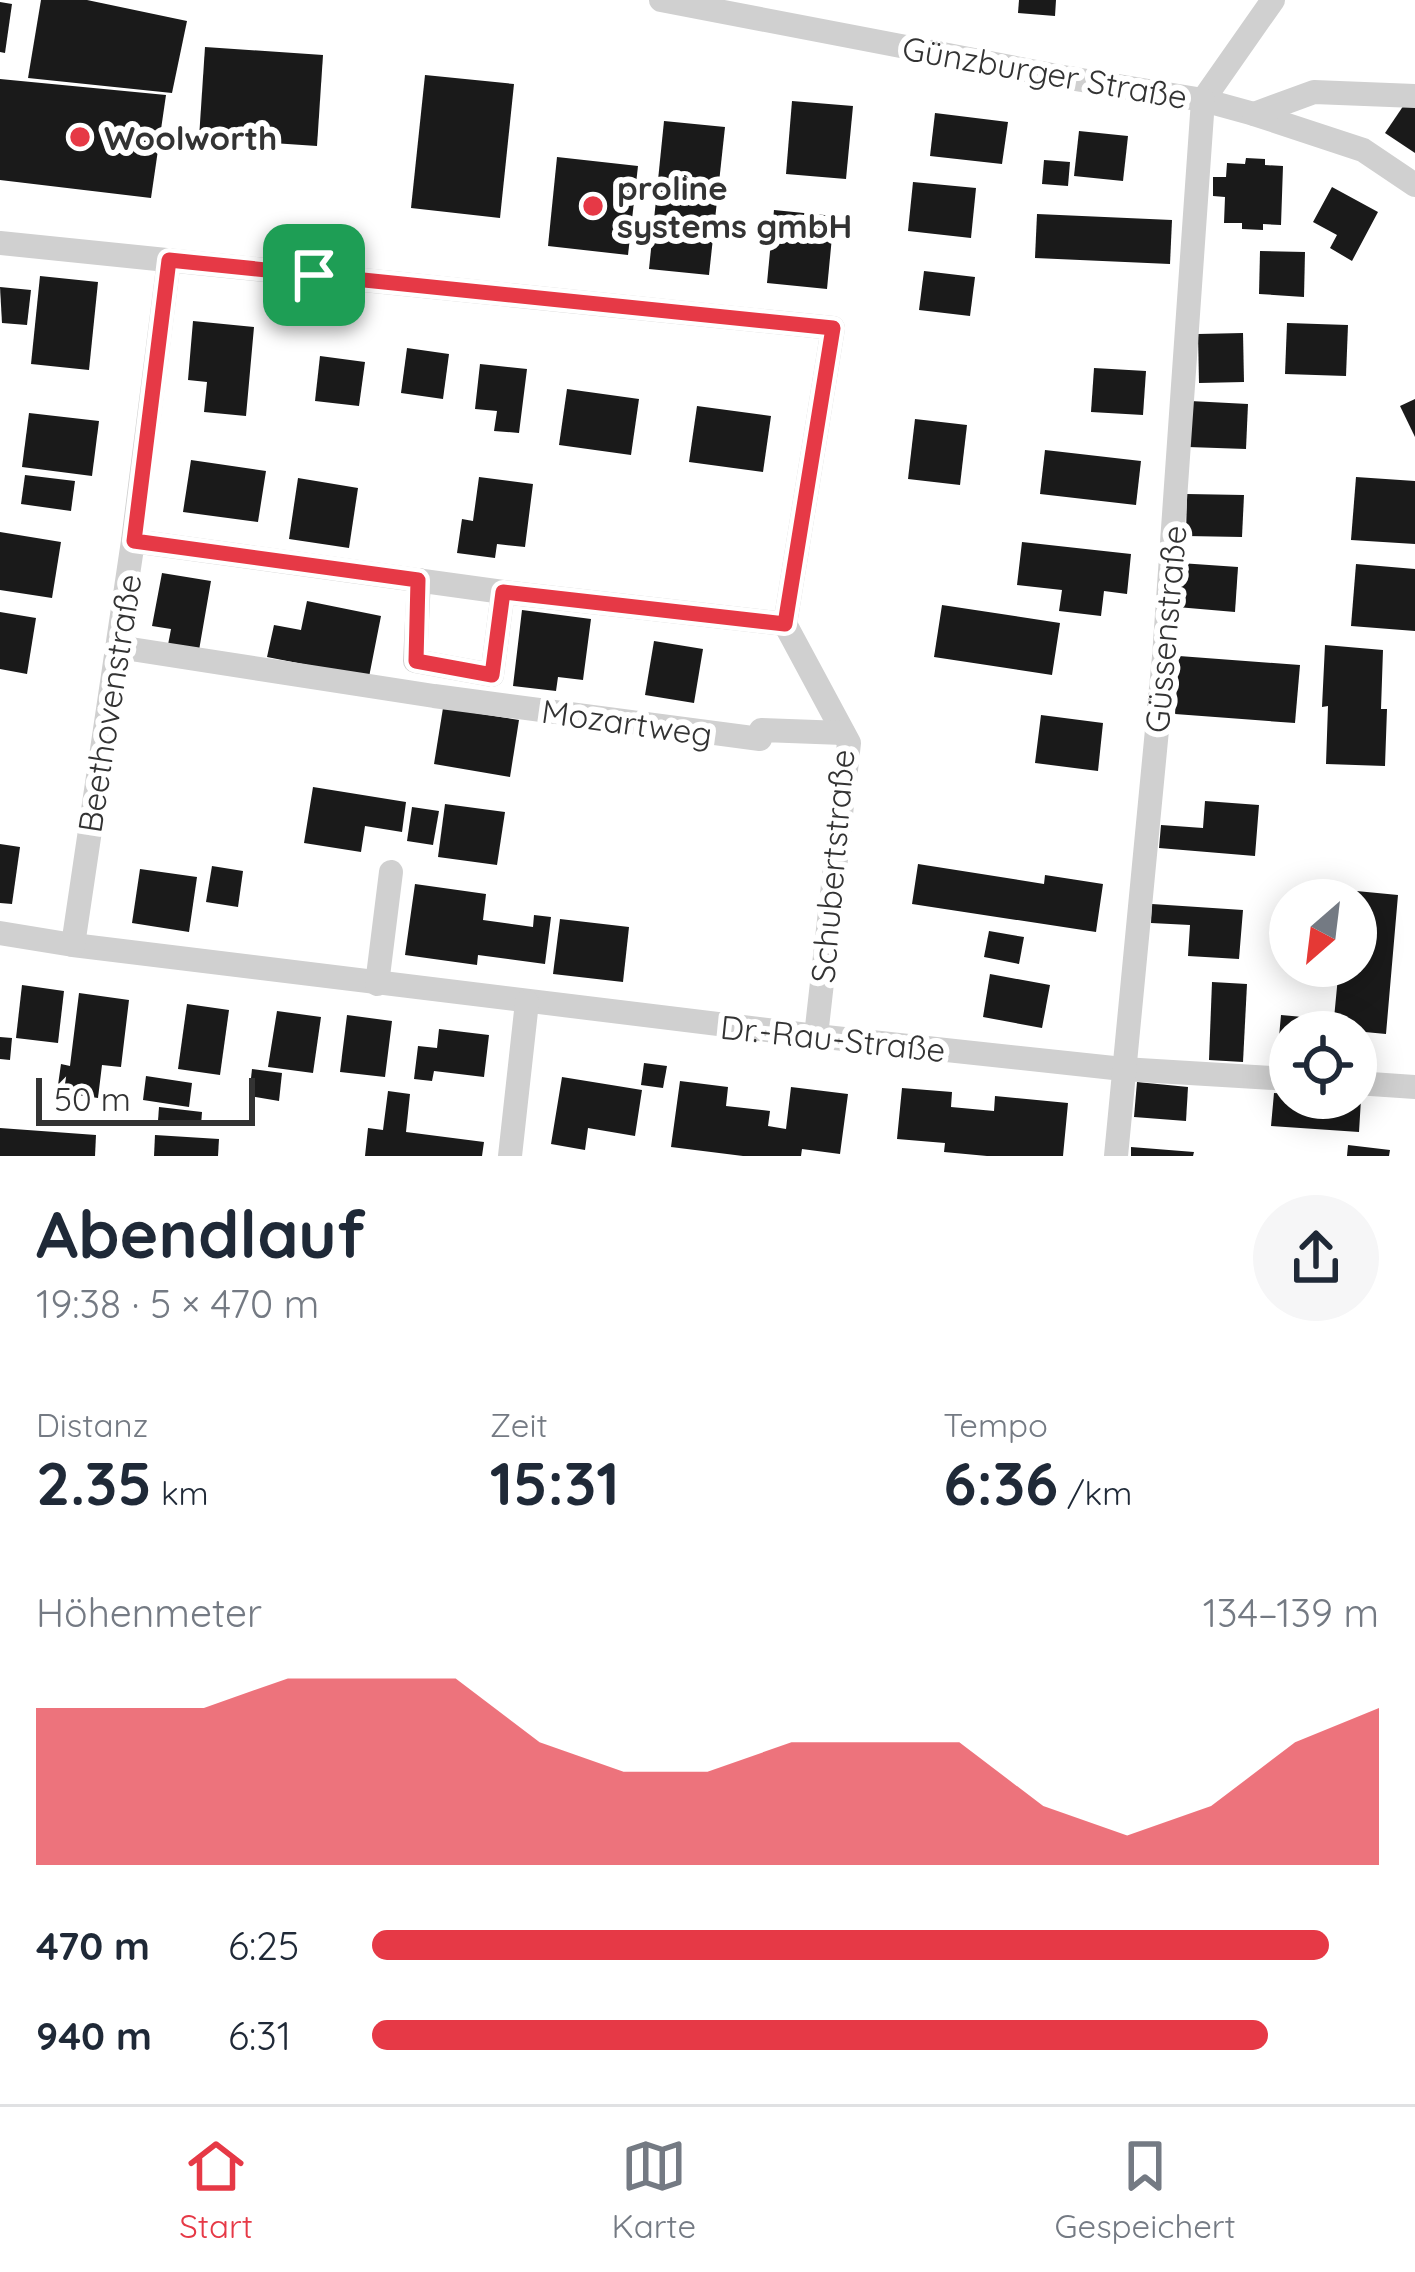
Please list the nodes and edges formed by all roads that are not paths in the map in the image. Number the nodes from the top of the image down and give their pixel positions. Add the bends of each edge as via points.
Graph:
1 (661, 0) edge
2 (1273, 0) edge
3 (1415, 96) edge
4 (1203, 100) junction
5 (1254, 113) junction
6 (1415, 185) edge
7 (0, 243) edge
8 (169, 260) junction
9 (134, 541) junction
10 (418, 580) junction
11 (503, 592) junction
12 (785, 624) junction
13 (118, 647) junction
14 (844, 733) junction
15 (391, 872) dead end
16 (0, 933) edge
17 (73, 945) junction
18 (377, 983) junction
19 (527, 1002) junction
20 (816, 1036) junction
21 (1124, 1069) junction
22 (1269, 1078) edge
23 (1377, 1084) edge
24 (1415, 1087) edge
25 (510, 1156) edge
26 (1116, 1156) edge

1 - 4 street, Günzburger Straße
2 - 4 street
3 - 5 street via 1314,92
4 - 5 street, Günzburger Straße
4 - 21 street, Güssenstraße via 1166,637
5 - 6 street, Günzburger Straße via 1363,150
7 - 8 street
8 - 9 street
8 - 12 street via 833,328
9 - 10 street, Beethovenstraße
9 - 13 street, Beethovenstraße
10 - 11 street, Beethovenstraße
10 - 11 street via 416,661 492,675
11 - 12 street, Beethovenstraße
12 - 14 street, Schubertstraße
13 - 14 street, Mozartweg via 760,740 761,730
13 - 17 street, Beethovenstraße
14 - 20 street, Schubertstraße
15 - 18 street
16 - 17 street, Dr.-Rau-Straße
17 - 18 street, Dr.-Rau-Straße
18 - 19 street, Dr.-Rau-Straße
19 - 20 street, Dr.-Rau-Straße
19 - 25 street
20 - 21 street, Dr.-Rau-Straße
21 - 22 street, Dr.-Rau-Straße
21 - 26 street, Güssenstraße
23 - 24 street

